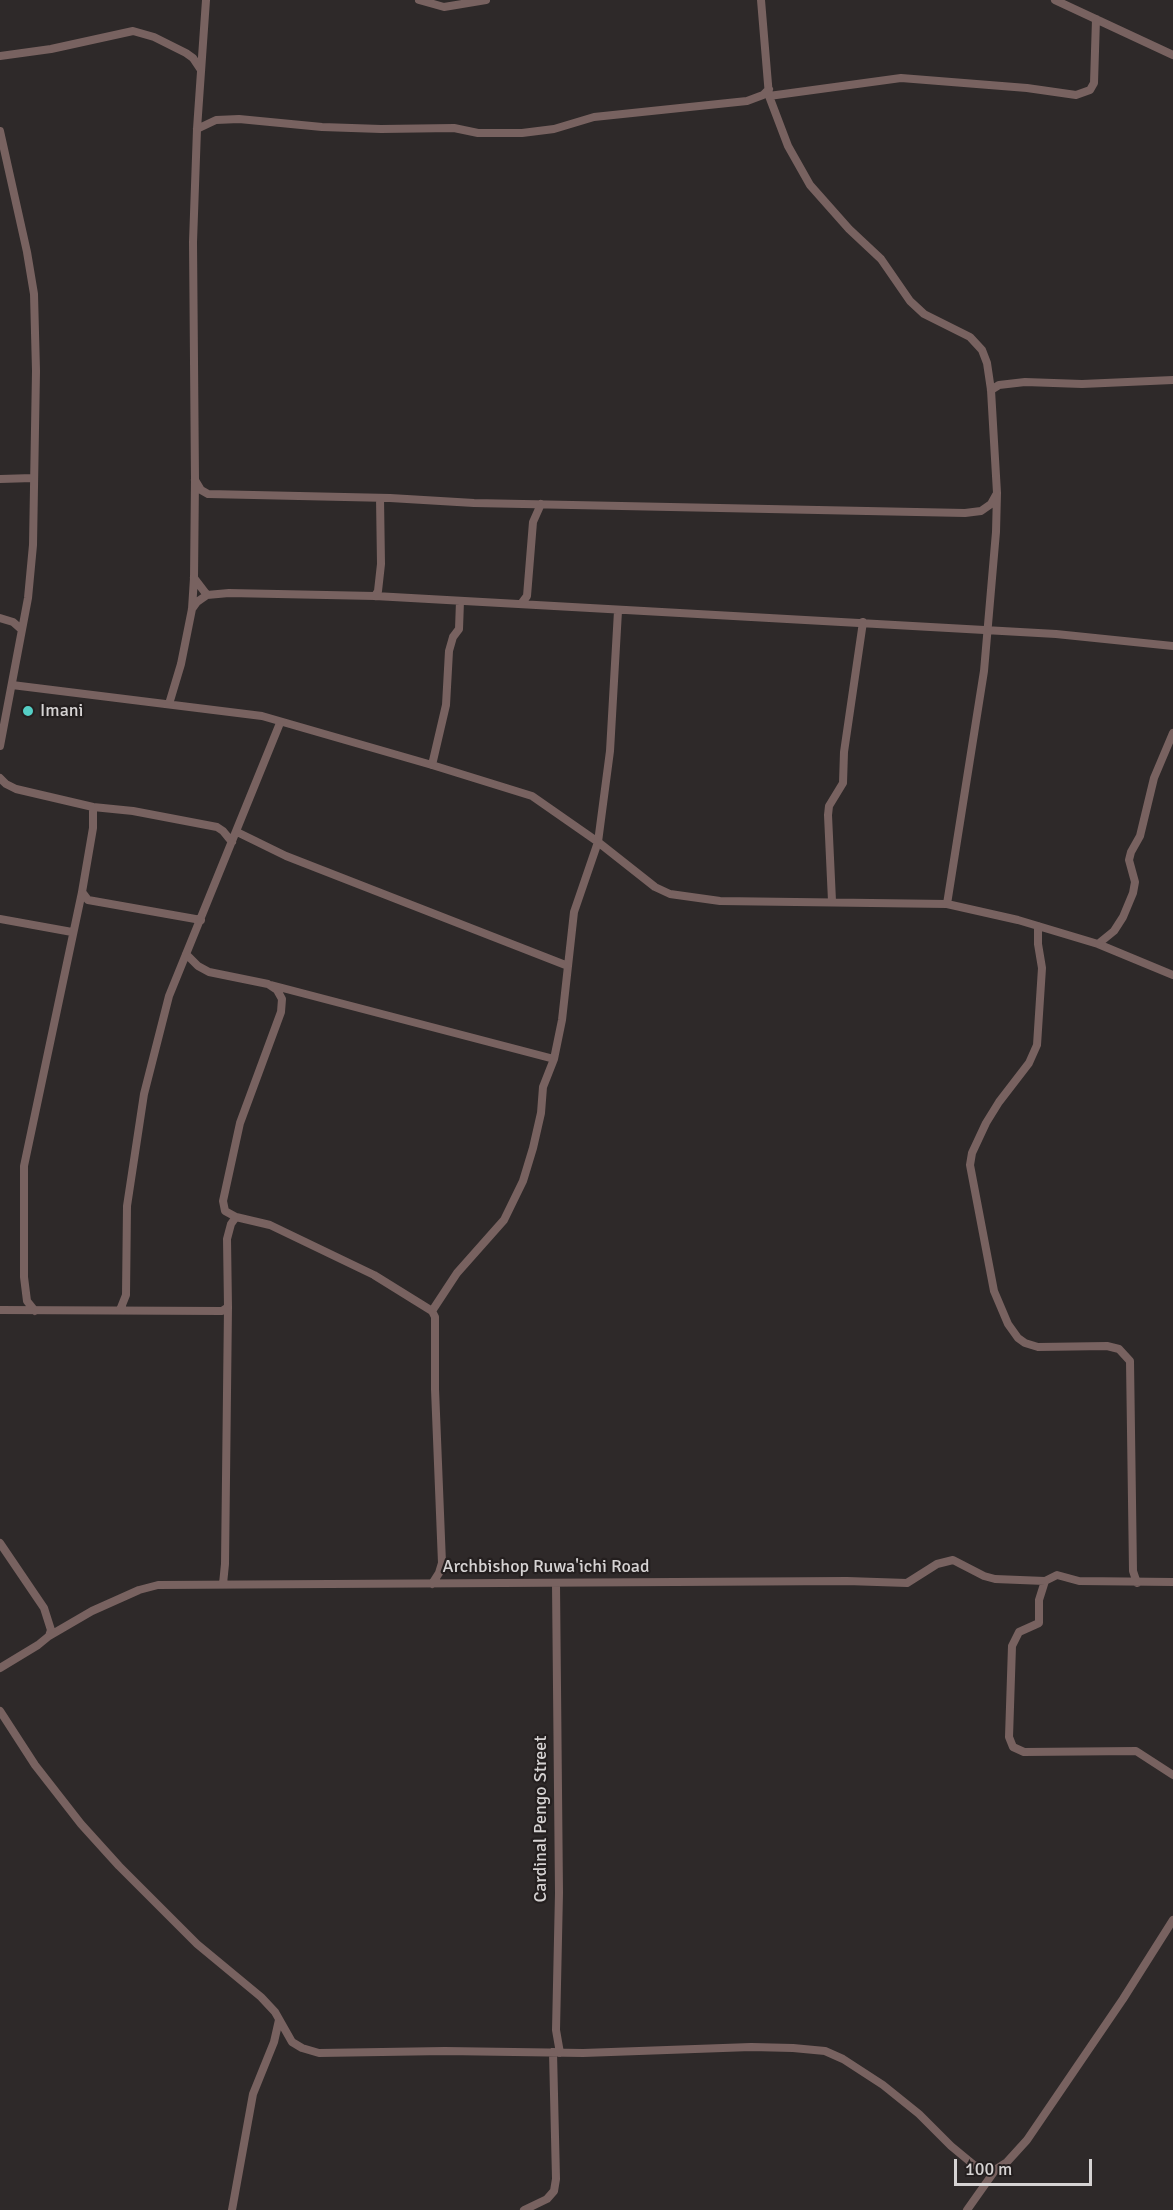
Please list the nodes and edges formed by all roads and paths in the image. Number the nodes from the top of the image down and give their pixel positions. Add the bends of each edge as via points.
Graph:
1 (206, 0) edge
2 (419, 0) edge
3 (486, 0) edge
4 (761, 0) edge
5 (1077, 0) edge
6 (1058, 1) edge
7 (1080, 10) junction
8 (1096, 19) junction
9 (1173, 55) edge
10 (0, 56) edge
11 (201, 70) junction
12 (769, 93) junction
13 (196, 129) junction
14 (0, 131) edge
15 (1173, 380) edge
16 (991, 390) junction
17 (33, 478) junction
18 (0, 479) edge
19 (195, 480) junction
20 (997, 493) junction
21 (208, 494) junction
22 (380, 498) junction
23 (195, 504) junction
24 (541, 504) junction
25 (194, 578) junction
26 (207, 595) junction
27 (375, 596) junction
28 (460, 601) junction
29 (521, 604) junction
30 (192, 609) junction
31 (618, 611) junction
32 (0, 618) edge
33 (863, 622) junction
34 (21, 629) junction
35 (988, 630) junction
36 (1173, 646) edge
37 (12, 685) junction
38 (169, 704) junction
39 (280, 723) junction
40 (1173, 733) edge
41 (0, 747) edge
42 (432, 765) junction
43 (0, 778) edge
44 (93, 807) junction
45 (237, 832) junction
46 (232, 842) junction
47 (598, 842) junction
48 (81, 892) junction
49 (832, 901) junction
50 (947, 904) junction
51 (0, 919) edge
52 (201, 920) junction
53 (1038, 926) junction
54 (72, 932) junction
55 (1098, 944) junction
56 (186, 954) junction
57 (568, 966) junction
58 (1173, 975) edge
59 (268, 984) junction
60 (554, 1059) junction
61 (236, 1217) junction
62 (228, 1307) junction
63 (0, 1310) edge
64 (120, 1310) junction
65 (35, 1311) junction
66 (432, 1311) junction
67 (0, 1543) edge
68 (1133, 1571) junction
69 (1045, 1581) junction
70 (1173, 1582) edge
71 (1126, 1583) junction
72 (1137, 1583) junction
73 (223, 1584) junction
74 (432, 1584) junction
75 (556, 1584) junction
76 (49, 1636) junction
77 (0, 1668) edge
78 (0, 1711) edge
79 (1173, 1775) edge
80 (1173, 1920) edge
81 (279, 2020) junction
82 (557, 2052) junction
83 (996, 2169) junction
84 (232, 2210) edge
85 (525, 2210) edge
86 (967, 2210) edge

1 - 11 street
2 - 3 street via 444,7
4 - 12 street
5 - 7 street
6 - 7 street
7 - 8 street
8 - 9 street
8 - 12 street via 1094,83 1089,90 1076,95 901,78
10 - 11 street via 133,31 186,53
11 - 13 street
12 - 13 street via 747,100 594,117 554,129 522,132 334,127 239,119 216,120
12 - 16 street via 788,146 810,185 881,259 910,301 924,314 970,337 982,350
13 - 19 street
14 - 17 street via 34,294
15 - 16 street via 1025,382 999,385
16 - 20 street
17 - 18 street
17 - 34 street via 33,545
19 - 21 street
19 - 23 street
20 - 24 street via 981,511 965,513
20 - 35 street
21 - 22 street
21 - 23 street
22 - 24 street
22 - 27 street via 381,564
23 - 25 street
24 - 29 street via 533,522 527,596
25 - 26 street
25 - 30 street
26 - 27 street
26 - 30 street
27 - 28 street
28 - 29 street
28 - 42 street via 459,628 448,651 446,705
29 - 31 street
30 - 38 street
31 - 33 street
31 - 47 street via 610,751
32 - 34 street
33 - 35 street
33 - 49 street via 843,783 828,815
34 - 37 street
35 - 36 street
35 - 50 street
37 - 38 street
37 - 41 street
38 - 39 street via 262,716
39 - 42 street
39 - 45 street
40 - 55 street via 1154,778 1140,836 1129,860 1134,893 1114,931
42 - 47 street via 532,796
43 - 44 street via 16,789
44 - 46 street via 217,827
44 - 48 street
45 - 46 street
45 - 57 street via 286,856
46 - 52 street
47 - 49 street via 670,894 720,901
47 - 57 street via 574,912
48 - 52 street via 95,903
48 - 54 street
49 - 50 street
50 - 53 street
51 - 54 street
52 - 56 street
53 - 55 street
53 - 68 street via 1042,968 1037,1045 1029,1063 986,1124 970,1165 994,1291 1018,1338 1038,1347 1107,1346 1119,1349 1130,1361
54 - 65 street via 24,1166 24,1277 27,1301
55 - 58 street
56 - 59 street via 209,972
56 - 64 street via 168,996 144,1094 127,1206 126,1295
57 - 60 street
59 - 60 street
59 - 61 street via 282,999 281,1012 240,1123 223,1201 225,1211
60 - 66 street via 543,1087 541,1113 523,1181 504,1220 457,1273
61 - 62 street via 227,1239
61 - 66 street via 291,1235 374,1275
62 - 64 street via 214,1312
62 - 73 street
63 - 65 street
64 - 65 street
66 - 74 street via 436,1326 442,1563
67 - 76 street via 44,1608 50,1623
68 - 71 street
68 - 72 street
69 - 71 street via 1057,1575 1079,1581
69 - 75 street, Archbishop Ruwa'ichi Road via 995,1579 953,1560 937,1564 907,1583
69 - 79 street via 1039,1600 1040,1623 1019,1632 1012,1646 1009,1737 1013,1747 1024,1752 1136,1751
70 - 72 street
71 - 72 street
73 - 74 street, Archbishop Ruwa'ichi Road
73 - 76 street, Archbishop Ruwa'ichi Road via 139,1590
74 - 75 street, Archbishop Ruwa'ichi Road
75 - 82 street, Cardinal Pengo Street
76 - 77 street, Archbishop Ruwa'ichi Road
78 - 81 street via 35,1765 81,1824 197,1944 261,1997
80 - 83 street via 1027,2140
81 - 82 street via 292,2042 319,2053
81 - 84 street via 253,2094
82 - 83 street via 751,2047 825,2051 883,2085 974,2165
82 - 85 street, Cardinal Pengo Street via 554,2191
83 - 86 street

